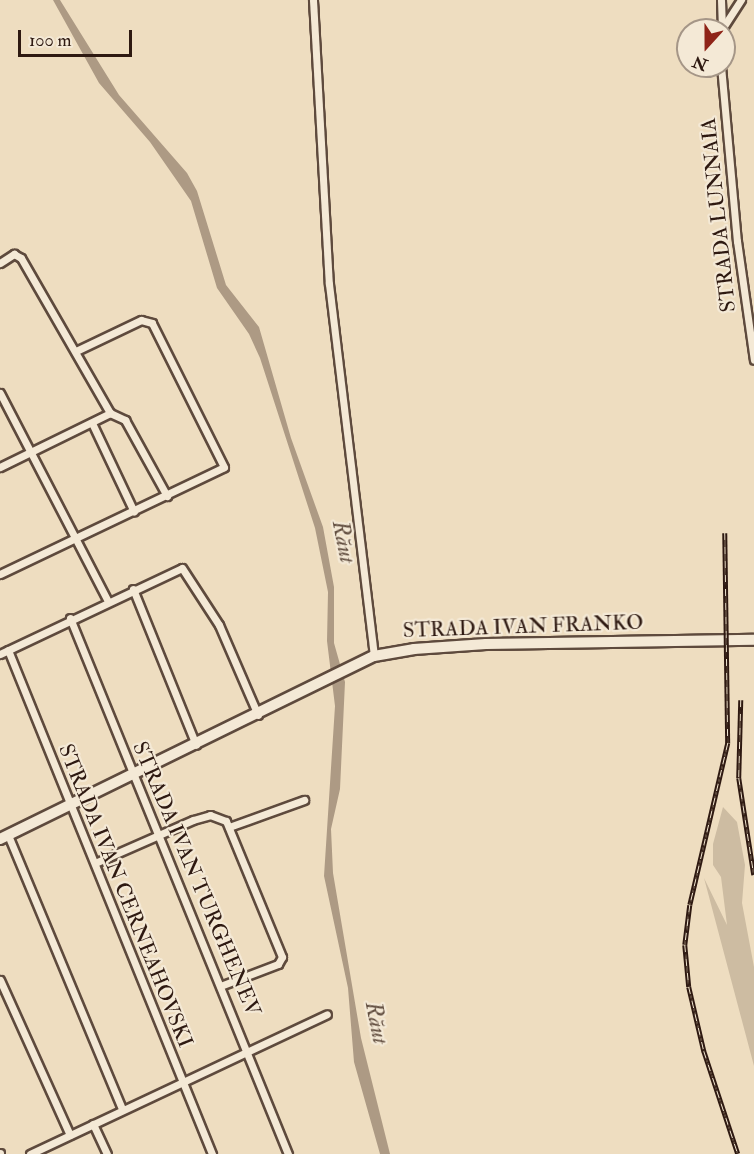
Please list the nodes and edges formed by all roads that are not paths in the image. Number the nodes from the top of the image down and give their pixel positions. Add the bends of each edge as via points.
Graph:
1 (313, 0) edge
2 (722, 0) edge
3 (741, 0) edge
4 (722, 18) edge
5 (729, 18) edge
6 (722, 78) edge
7 (0, 263) edge
8 (76, 351) junction
9 (754, 360) edge
10 (0, 393) edge
11 (110, 413) junction
12 (92, 423) junction
13 (30, 453) junction
14 (0, 467) edge
15 (167, 496) junction
16 (134, 512) junction
17 (74, 540) junction
18 (0, 574) edge
19 (133, 589) junction
20 (108, 601) junction
21 (70, 618) junction
22 (754, 640) edge
23 (8, 650) junction
24 (0, 654) edge
25 (374, 657) junction
26 (258, 715) junction
27 (196, 745) junction
28 (134, 775) junction
29 (304, 800) dead end
30 (71, 806) junction
31 (229, 827) junction
32 (159, 834) junction
33 (4, 837) edge
34 (95, 863) junction
35 (0, 980) edge
36 (223, 985) junction
37 (327, 1014) dead end
38 (248, 1049) junction
39 (183, 1080) junction
40 (122, 1109) junction
41 (93, 1124) junction
42 (70, 1135) junction
43 (30, 1154) edge
44 (107, 1154) edge
45 (212, 1154) edge
46 (288, 1154) edge

1 - 25 street via 329,284
2 - 4 street
3 - 5 street
6 - 9 street, STRADA LUNNAIA via 737,241
7 - 8 street via 16,254
8 - 11 street
8 - 15 street via 141,320 152,323 224,467
10 - 13 street
11 - 12 street
11 - 15 street via 125,420
12 - 13 street
12 - 16 street
13 - 14 street
13 - 17 street
15 - 16 street
16 - 17 street
17 - 18 street
17 - 20 street
19 - 20 street
19 - 26 street via 182,568 219,625
19 - 27 street
20 - 21 street
21 - 23 street
21 - 28 street, STRADA IVAN TURGHENEV
22 - 25 main road, STRADA IVAN FRANKO via 486,644 396,651
23 - 24 street
23 - 30 street, STRADA IVAN CERNEAHOVSKI
25 - 26 main road, STRADA IVAN FRANKO
26 - 27 main road, STRADA IVAN FRANKO
27 - 28 main road, STRADA IVAN FRANKO
28 - 30 main road, STRADA IVAN FRANKO
28 - 32 street, STRADA IVAN TURGHENEV
29 - 31 street
30 - 33 main road, STRADA IVAN FRANKO
30 - 34 street, STRADA IVAN CERNEAHOVSKI
31 - 32 street via 222,818 210,815
31 - 36 street via 282,957 278,964
32 - 34 street
32 - 36 street, STRADA IVAN TURGHENEV
33 - 40 street
34 - 39 street, STRADA IVAN CERNEAHOVSKI
35 - 42 street
36 - 38 street, STRADA IVAN TURGHENEV
37 - 38 street
38 - 39 street
38 - 46 street, STRADA IVAN TURGHENEV
39 - 40 street
39 - 45 street, STRADA IVAN CERNEAHOVSKI
40 - 41 street
41 - 42 street
41 - 44 street
42 - 43 street

